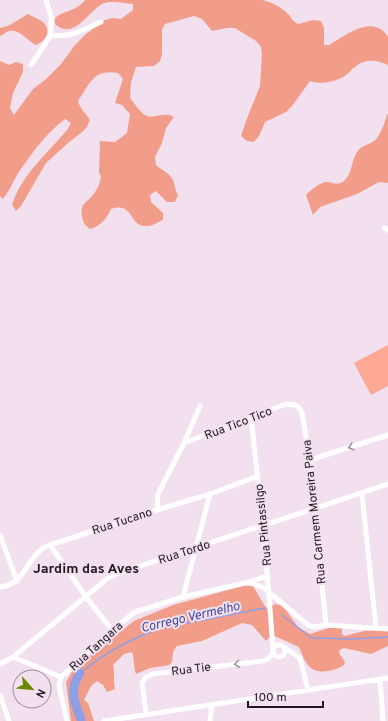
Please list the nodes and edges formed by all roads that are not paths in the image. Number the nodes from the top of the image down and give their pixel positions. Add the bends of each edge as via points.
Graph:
1 (46, 0) edge
2 (101, 22) dead end
3 (51, 34) junction
4 (31, 64) dead end
5 (293, 404) joint
6 (200, 406) dead end
7 (251, 418) junction
8 (388, 436) edge
9 (184, 444) junction
10 (310, 460) junction
11 (258, 476) junction
12 (388, 484) edge
13 (210, 494) junction
14 (362, 494) junction
15 (315, 508) junction
16 (157, 510) junction
17 (264, 524) junction
18 (0, 535) edge
19 (50, 545) junction
20 (197, 548) junction
21 (268, 576) junction
22 (17, 581) junction
23 (249, 582) junction
24 (0, 587) edge
25 (269, 592) junction
26 (86, 596) junction
27 (183, 597) junction
28 (281, 602) junction
29 (271, 603) junction
30 (326, 625) junction
31 (376, 628) junction
32 (388, 629) edge
33 (112, 630) junction
34 (272, 633) junction
35 (282, 646) junction
36 (22, 648) junction
37 (273, 652) junction
38 (283, 656) junction
39 (298, 656) junction
40 (13, 657) junction
41 (6, 661) junction
42 (24, 661) junction
43 (0, 664) edge
44 (31, 665) junction
45 (0, 668) edge
46 (61, 677) junction
47 (388, 678) edge
48 (380, 679) junction
49 (308, 690) junction
50 (0, 695) edge
51 (212, 704) junction
52 (146, 714) junction
53 (9, 721) edge
54 (67, 721) edge
55 (104, 721) edge
56 (210, 721) edge
57 (383, 721) edge

1 - 3 street via 51,16
2 - 3 street via 78,33 61,36
3 - 4 street
5 - 7 street, Rua Tico Tico via 286,404
5 - 10 street, Rua Carmem Moreira Paiva via 298,406 302,413
6 - 9 street
7 - 9 street, Rua Tico Tico
7 - 11 street, Rua Pintassilgo
8 -> 10 street
9 - 16 street via 158,494
10 - 15 street, Rua Carmem Moreira Paiva
11 - 13 street, Rua Tucano
11 - 17 street, Rua Pintassilgo
12 - 14 street, Rua Tordo
13 - 16 street, Rua Tucano
13 - 20 street
14 - 15 street, Rua Tordo
14 - 31 street
15 - 17 street, Rua Tordo
15 - 30 street, Rua Carmem Moreira Paiva
16 - 19 street, Rua Tucano
17 - 20 street, Rua Tordo
17 - 21 street, Rua Pintassilgo
18 - 22 street
19 - 22 street, Rua Tucano via 42,549
19 - 26 street
20 - 26 street, Rua Tordo via 119,573 108,578
20 - 27 street
21 - 23 street, Rua Tangara
21 - 25 street, Rua Pintassilgo
22 - 24 street
23 - 25 street
23 - 27 street, Rua Tangara
25 - 28 street
25 - 29 street, Rua Pintassilgo
26 - 33 street
26 - 36 street, Rua Tordo
27 - 33 street, Rua Tangara via 135,612
28 - 29 street
28 - 30 street via 308,626
29 - 34 street, Rua Pintassilgo
30 - 31 street
31 - 32 street
33 - 46 street, Rua Tangara
34 - 35 street
34 - 37 street, Rua Pintassilgo
35 - 37 street via 275,646
35 - 38 street via 285,652
35 - 39 street
36 - 40 street, Rua Tordo
36 - 42 street
37 - 38 street via 279,658
37 -> 52 street, Rua Tie via 263,661 153,674 146,677 142,683
38 - 39 street
39 - 49 street
40 - 41 street, Rua Tordo
40 - 42 street
41 - 43 street
41 - 44 street
41 - 45 street
42 - 44 street
44 - 46 street
46 - 54 street, Rua Tangara via 59,686
47 - 48 street
48 - 49 street
48 - 57 street
49 - 51 street
50 - 53 street
51 - 52 street
51 - 56 street
52 - 55 street

